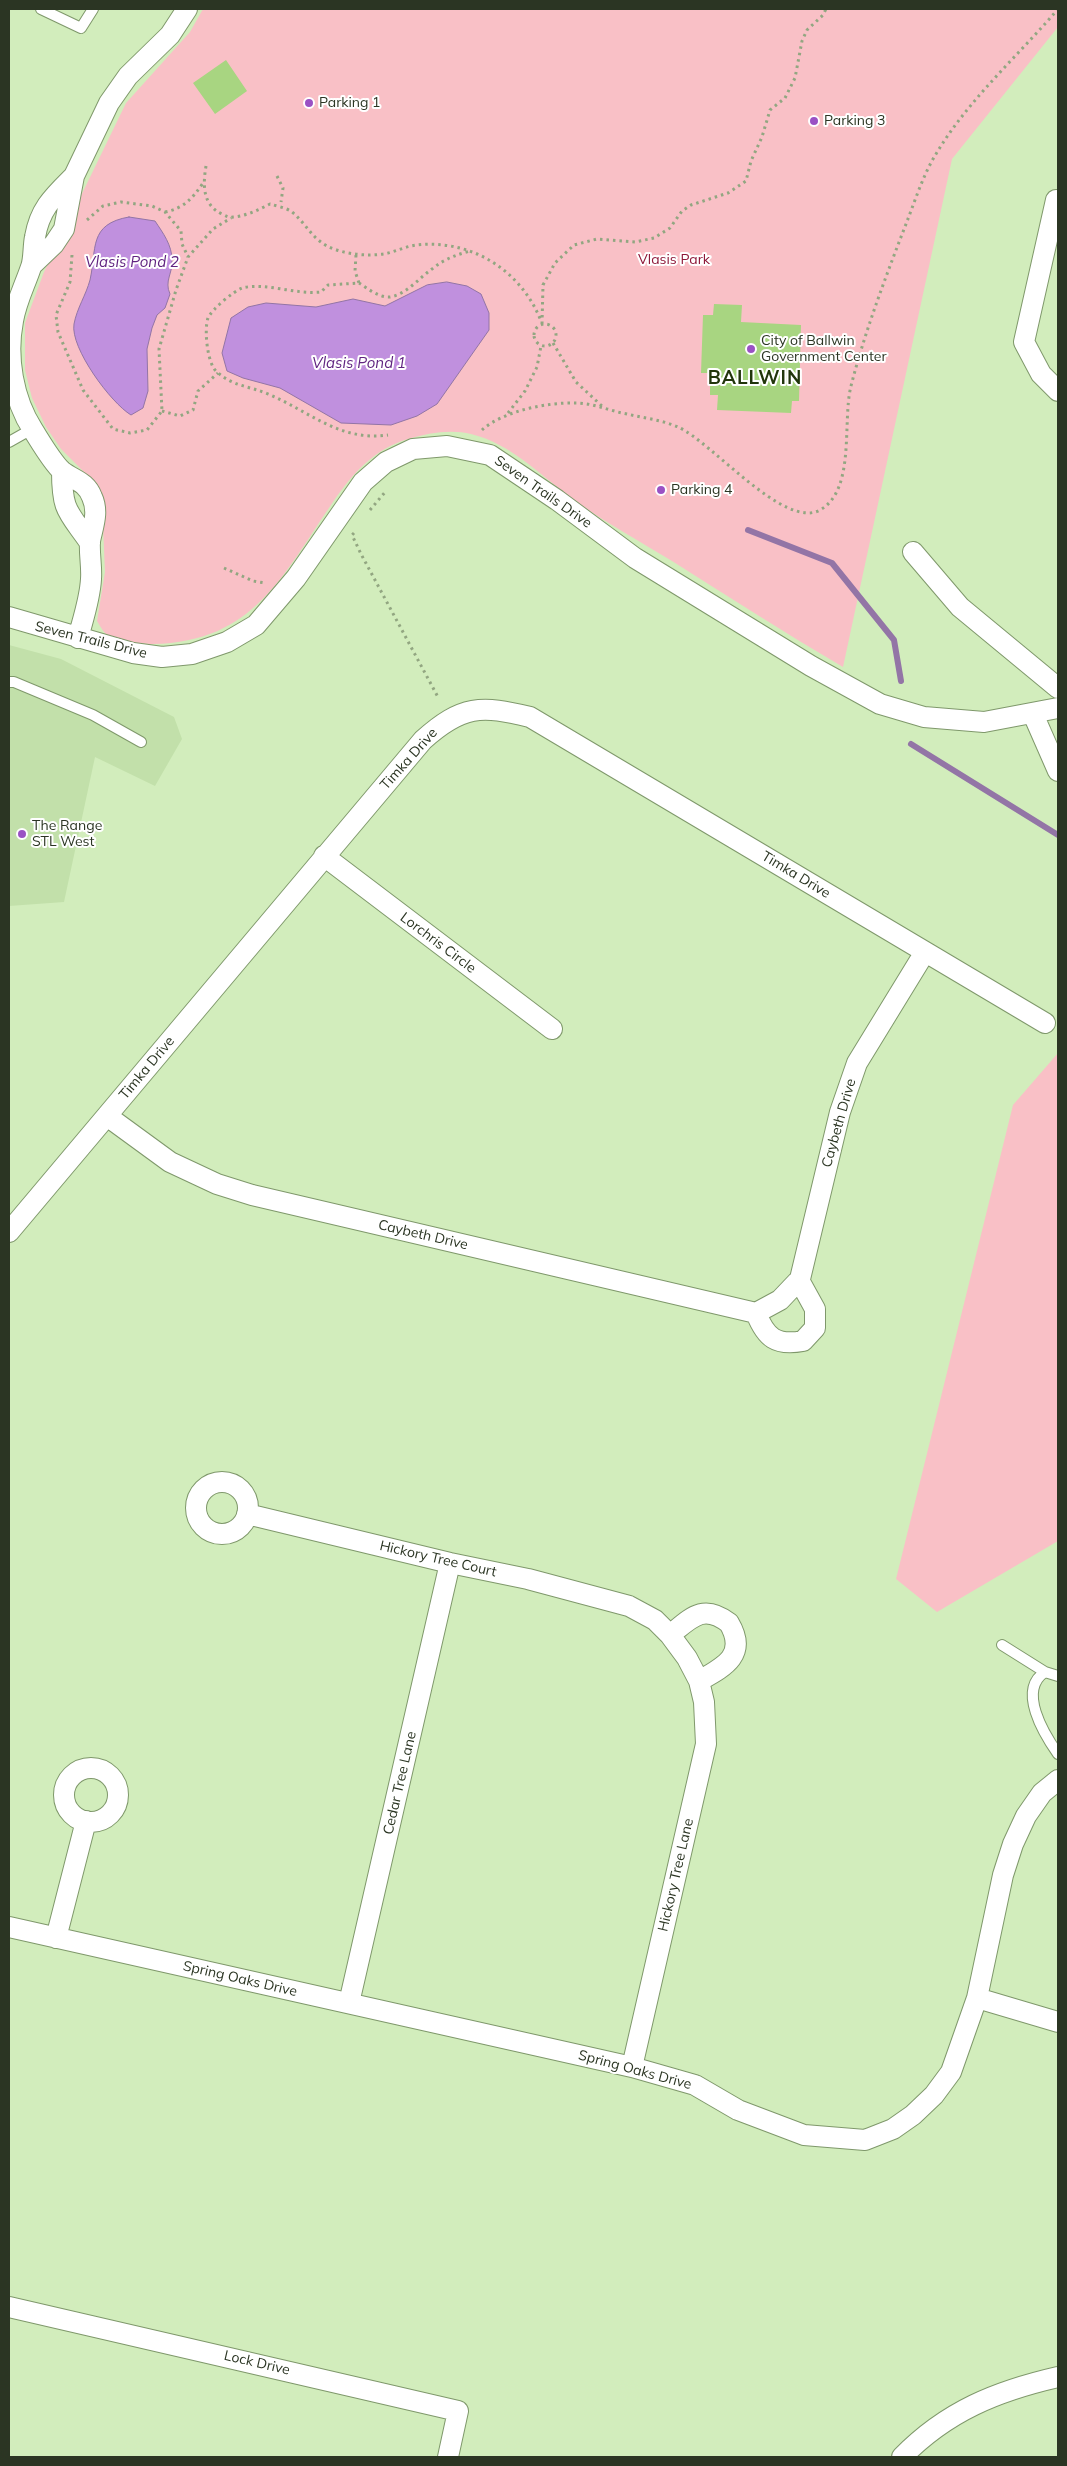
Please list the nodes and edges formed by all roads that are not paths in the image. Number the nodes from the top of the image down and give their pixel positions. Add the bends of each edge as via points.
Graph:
1 (41, 9) edge
2 (94, 9) edge
3 (187, 9) edge
4 (74, 176) junction
5 (1058, 201) edge
6 (32, 265) junction
7 (1058, 391) edge
8 (32, 429) junction
9 (9, 442) edge
10 (62, 471) junction
11 (90, 542) junction
12 (913, 552) dead end
13 (9, 618) edge
14 (78, 638) junction
15 (9, 682) edge
16 (1058, 688) edge
17 (1058, 708) edge
18 (1034, 714) junction
19 (141, 742) dead end
20 (1058, 771) edge
21 (324, 856) junction
22 (925, 952) junction
23 (1045, 1023) dead end
24 (552, 1030) dead end
25 (107, 1116) junction
26 (9, 1232) edge
27 (799, 1280) junction
28 (756, 1312) junction
29 (247, 1514) dead end
30 (450, 1563) junction
31 (629, 1606) joint
32 (670, 1635) junction
33 (1002, 1645) dead end
34 (1045, 1672) junction
35 (1058, 1676) edge
36 (699, 1681) junction
37 (1058, 1754) edge
38 (1058, 1780) edge
39 (86, 1821) dead end
40 (9, 1927) edge
41 (56, 1938) junction
42 (977, 1998) junction
43 (349, 2004) junction
44 (1058, 2022) edge
45 (632, 2067) junction
46 (9, 2307) edge
47 (1058, 2377) edge
48 (448, 2457) edge
49 (902, 2457) edge

1 - 2 lane via 81,28
3 - 4 street via 170,35 128,76 109,103
4 - 6 street via 64,229
4 - 6 street via 39,217
5 - 7 street via 1024,342 1041,374
6 - 8 street via 13,320 10,349 12,375
8 - 9 lane
8 - 10 street
10 - 11 street via 66,510
10 - 11 street via 84,483 92,495 95,525
11 - 14 street via 91,582
12 - 16 street via 960,607
13 - 14 street, Seven Trails Drive
14 - 18 street, Seven Trails Drive via 162,657 192,654 227,642 256,625 296,578 363,482 386,462 413,449 447,446 490,456 557,500 635,558 811,666 880,704 924,717 984,722
15 - 19 lane via 93,715
17 - 18 street, Seven Trails Drive
18 - 20 street
21 - 22 street, Timka Drive via 423,740 444,722 464,712 486,709 509,712 530,717
21 - 24 street, Lorchris Circle
21 - 25 street, Timka Drive
22 - 23 street, Timka Drive
22 - 27 street, Caybeth Drive via 857,1062 840,1112
25 - 26 street, Timka Drive
25 - 28 street, Caybeth Drive via 170,1162 217,1184 252,1195
27 - 28 street, Caybeth Drive via 780,1300
27 - 28 street via 815,1309 815,1328 803,1341 786,1344 770,1336
29 - 30 street, Hickory Tree Court
30 - 31 street, Hickory Tree Court via 528,1578
30 - 43 street, Cedar Tree Lane
31 - 32 street, Hickory Tree Lane via 655,1620
32 - 36 street, Hickory Tree Lane
32 - 36 street via 701,1613 711,1613 729,1623 736,1642 735,1652 722,1668
33 - 34 lane
34 - 35 lane
34 - 37 lane via 1034,1686 1034,1704 1037,1718
36 - 45 street, Hickory Tree Lane via 704,1702 706,1744
38 - 42 street, Spring Oaks Drive via 1031,1808 1013,1844 1003,1875
39 - 41 street
40 - 41 street, Spring Oaks Drive
41 - 43 street, Spring Oaks Drive
42 - 44 street
42 - 45 street, Spring Oaks Drive via 951,2072 934,2095 893,2129 865,2140 804,2135 738,2110 695,2085
43 - 45 street, Spring Oaks Drive
46 - 48 street, Lock Drive via 458,2411
47 - 49 street via 1019,2386 973,2404 920,2439

